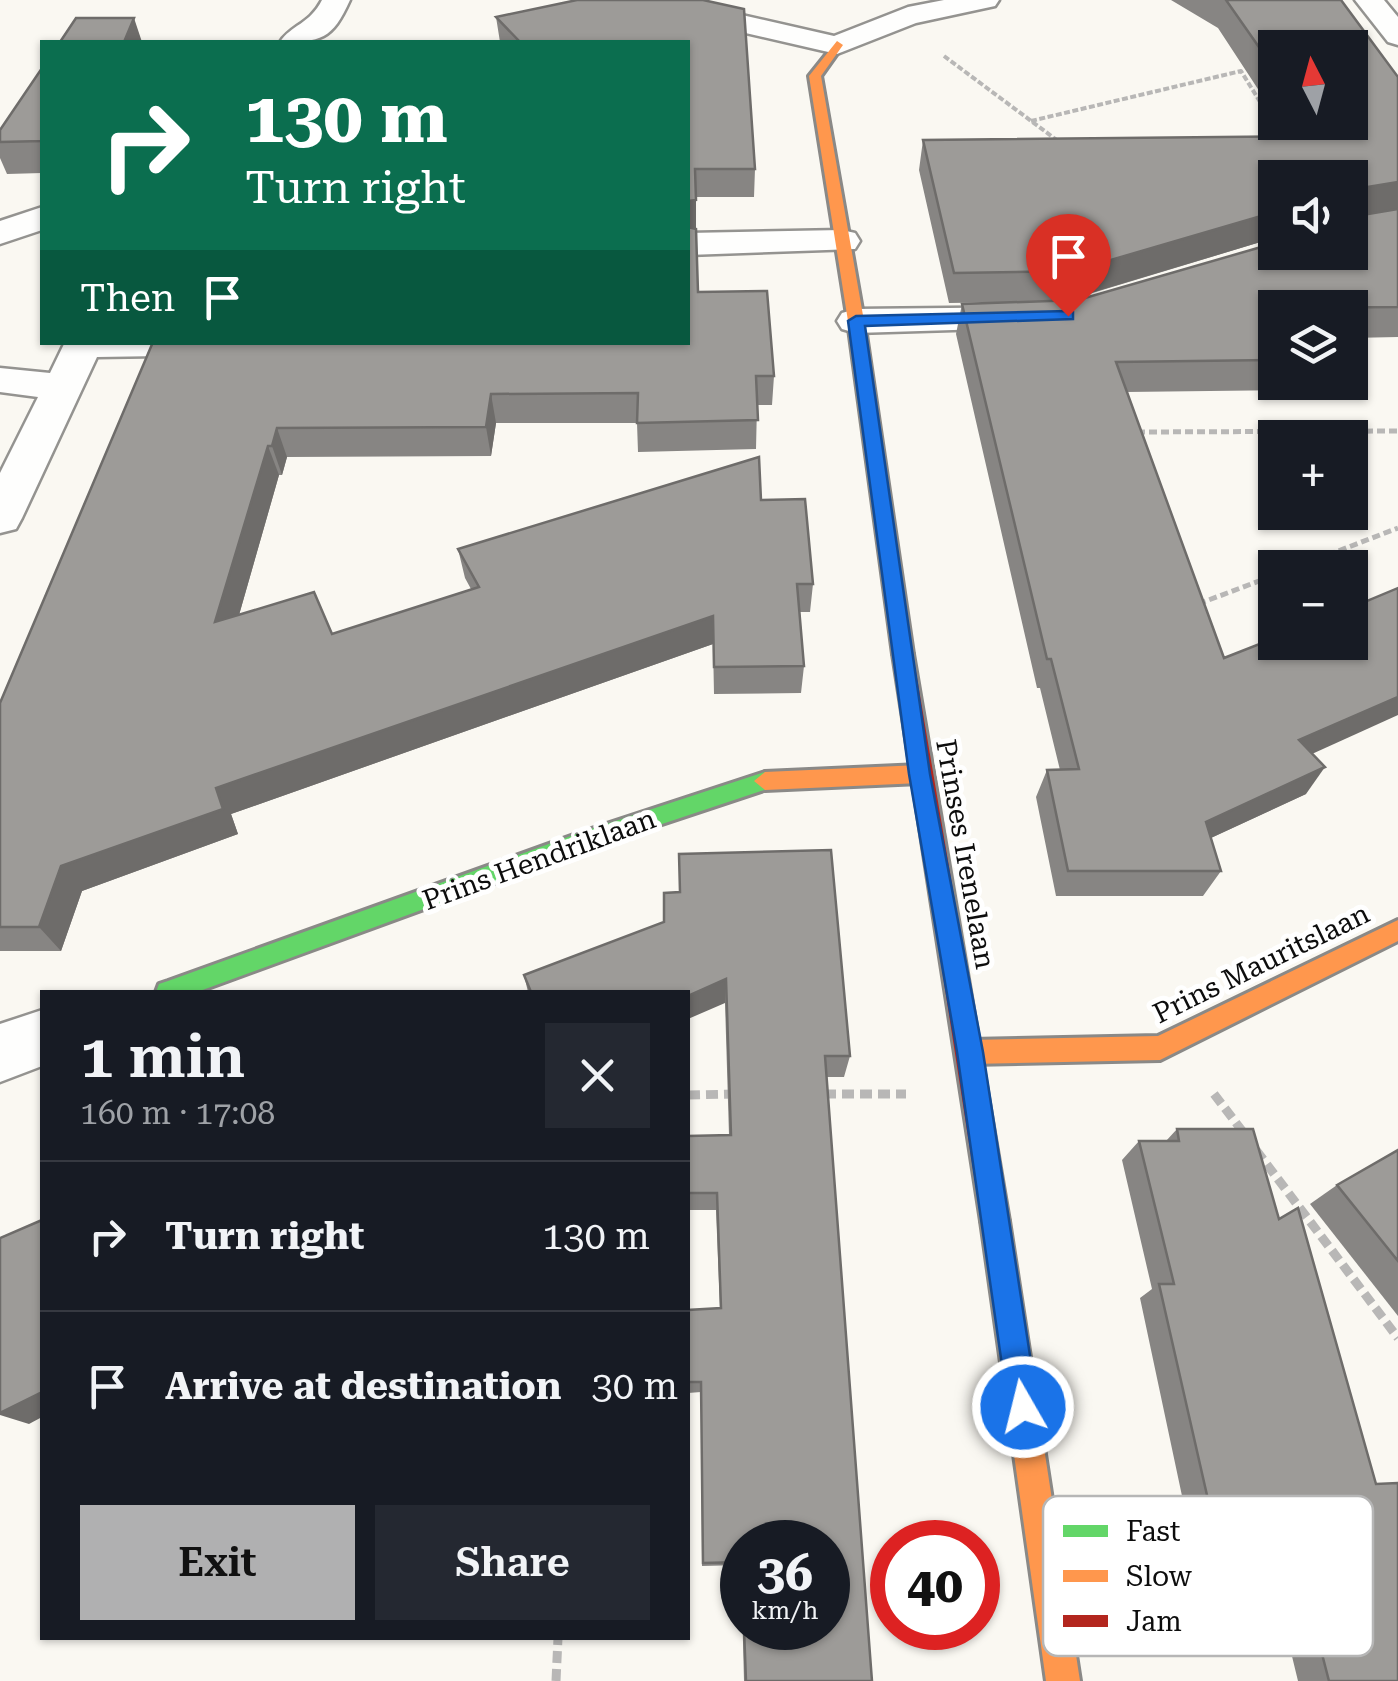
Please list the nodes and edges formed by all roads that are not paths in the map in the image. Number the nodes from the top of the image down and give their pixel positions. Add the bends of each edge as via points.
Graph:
1 (336, 0) edge
2 (638, 0) edge
3 (986, 0) edge
4 (1369, 0) edge
5 (903, 12) edge
6 (1398, 36) edge
7 (299, 40) edge
8 (837, 44) junction
9 (40, 219) edge
10 (0, 233) edge
11 (842, 241) junction
12 (690, 244) edge
13 (1068, 316) edge
14 (856, 321) junction
15 (84, 345) edge
16 (0, 380) edge
17 (64, 387) junction
18 (0, 518) edge
19 (920, 774) junction
20 (1398, 930) edge
21 (173, 990) edge
22 (40, 1039) edge
23 (970, 1052) junction
24 (0, 1053) edge
25 (1043, 1544) edge
26 (1059, 1656) edge
27 (1063, 1681) edge

1 - 7 street via 328,20
2 - 8 street
3 - 5 street
4 - 6 street
5 - 8 street
8 - 11 street, Prinses Irenelaan via 815,76
9 - 10 street
11 - 12 street
11 - 14 street, Prinses Irenelaan
13 - 14 street
14 - 19 street, Prinses Irenelaan
15 - 17 street
16 - 17 street
17 - 18 street
19 - 21 street, Prins Hendriklaan via 763,781
19 - 23 street, Prinses Irenelaan
20 - 23 street, Prins Mauritslaan via 1160,1048
22 - 24 street
23 - 25 street, Prinses Irenelaan
26 - 27 street, Prinses Irenelaan

